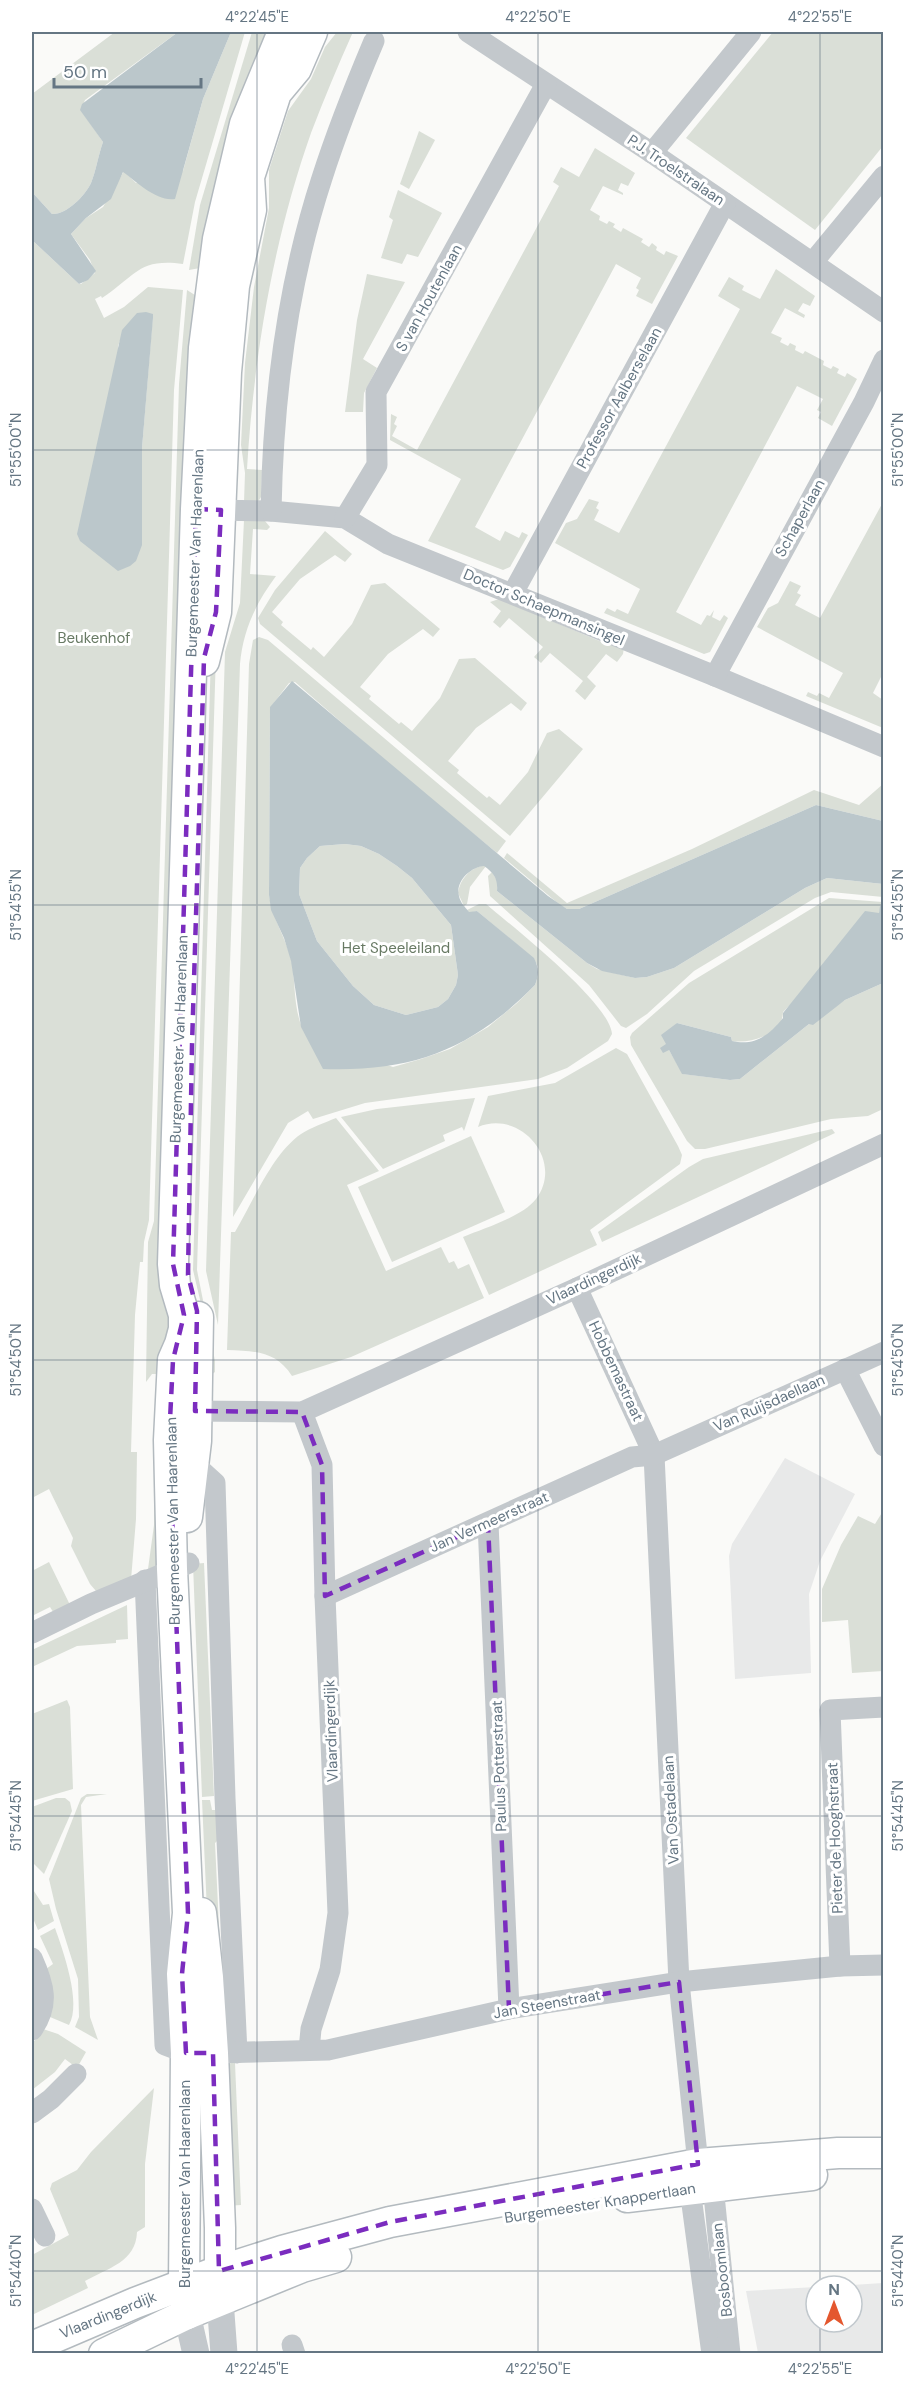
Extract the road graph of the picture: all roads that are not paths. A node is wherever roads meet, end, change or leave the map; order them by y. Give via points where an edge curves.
1 (283, 32) edge
2 (312, 32) edge
3 (468, 32) edge
4 (750, 32) edge
5 (374, 41) dead end
6 (546, 84) junction
7 (652, 153) junction
8 (884, 176) edge
9 (725, 203) junction
10 (813, 262) junction
11 (884, 312) edge
12 (884, 360) edge
13 (209, 510) junction
14 (271, 512) junction
15 (345, 518) junction
16 (513, 593) junction
17 (716, 676) junction
18 (884, 747) edge
19 (881, 1151) edge
20 (577, 1288) junction
21 (884, 1352) edge
22 (845, 1370) junction
23 (183, 1411) junction
24 (302, 1412) junction
25 (884, 1446) edge
26 (654, 1455) junction
27 (193, 1463) junction
28 (488, 1523) junction
29 (181, 1566) junction
30 (145, 1580) junction
31 (325, 1596) junction
32 (32, 1633) edge
33 (884, 1707) edge
34 (32, 1958) edge
35 (884, 1965) edge
36 (840, 1966) junction
37 (679, 1982) junction
38 (509, 2009) junction
39 (32, 2030) edge
40 (309, 2050) junction
41 (212, 2053) junction
42 (76, 2074) dead end
43 (32, 2113) edge
44 (884, 2152) edge
45 (884, 2171) edge
46 (700, 2180) junction
47 (32, 2210) edge
48 (45, 2236) dead end
49 (219, 2271) junction
50 (186, 2300) junction
51 (219, 2300) junction
52 (32, 2347) edge
53 (104, 2354) edge
54 (195, 2354) edge
55 (224, 2354) edge
56 (712, 2354) edge
57 (730, 2354) edge

1 - 13 main road, Burgemeester Van Haarenlaan via 245,124 219,239 204,348
2 - 13 main road, Burgemeester Van Haarenlaan via 296,69 276,93 249,177 250,210 234,286
3 - 6 street, P.J. Troelstralaan
4 - 7 street
5 - 14 street via 321,179 301,261 281,362
6 - 7 street, P.J. Troelstralaan
6 - 15 street, S van Houtenlaan via 376,392 377,465
7 - 9 street, P.J. Troelstralaan
8 - 10 street
9 - 10 street, P.J. Troelstralaan
9 - 16 street, Professor Aalberselaan
10 - 11 street, P.J. Troelstralaan
12 - 17 street, Schaperlaan
13 - 14 street, Doctor Schaepmansingel
13 - 23 main road, Burgemeester Van Haarenlaan via 173,1264 174,1285 184,1315 184,1329 173,1360
14 - 15 street, Doctor Schaepmansingel
15 - 16 street, Doctor Schaepmansingel via 388,544
16 - 17 street, Doctor Schaepmansingel
17 - 18 street, Doctor Schaepmansingel
19 - 20 street, Vlaardingerdijk
20 - 24 street, Vlaardingerdijk
20 - 26 street, Hobbemastraat
21 - 22 street, Van Ruijsdaellaan
22 - 25 street
22 - 26 street, Van Ruijsdaellaan
23 - 24 street, Vlaardingerdijk
23 - 27 main road, Burgemeester Van Haarenlaan
23 - 29 main road, Burgemeester Van Haarenlaan
24 - 31 street, Vlaardingerdijk via 322,1465
26 - 28 street, Jan Vermeerstraat via 632,1457
26 - 37 street, Van Ostadelaan
27 - 29 main road, Burgemeester Van Haarenlaan
27 - 41 street, Burgemeester Van Haarenlaan via 215,1483 225,1798
28 - 31 street, Jan Vermeerstraat
28 - 38 street, Paulus Potterstraat
29 - 30 street
29 - 41 main road, Burgemeester Van Haarenlaan via 188,1913 182,1974
30 - 32 street
30 - 41 street, Burgemeester Van Haarenlaan via 165,2045
31 - 40 street, Vlaardingerdijk via 338,1912 330,1970 311,2029
33 - 36 street, Pieter de Hooghstraat via 830,1710
34 - 39 street via 44,2001
35 - 36 street, Jan Steenstraat
36 - 37 street, Jan Steenstraat
37 - 38 street, Jan Steenstraat
37 - 46 street, Van Ostadelaan
38 - 40 street, Jan Steenstraat via 328,2050
40 - 41 street, Jan Steenstraat
41 - 49 main road, Burgemeester Van Haarenlaan
41 - 50 main road, Burgemeester Van Haarenlaan
42 - 43 street
44 - 46 main road, Burgemeester Knappertlaan via 838,2153
45 - 46 main road, Burgemeester Knappertlaan
46 - 49 main road, Burgemeester Knappertlaan via 390,2222
46 - 51 main road, Burgemeester Knappertlaan via 439,2231 302,2267
46 - 56 street, Bosboomlaan
46 - 57 street, Bosboomlaan
47 - 48 street
49 - 50 main road, Vlaardingerdijk
49 - 51 main road, Burgemeester Van Haarenlaan
50 - 51 main road, Vlaardingerdijk
50 - 52 main road, Vlaardingerdijk via 146,2299
50 - 53 main road, Vlaardingerdijk
50 - 54 street
51 - 55 street

